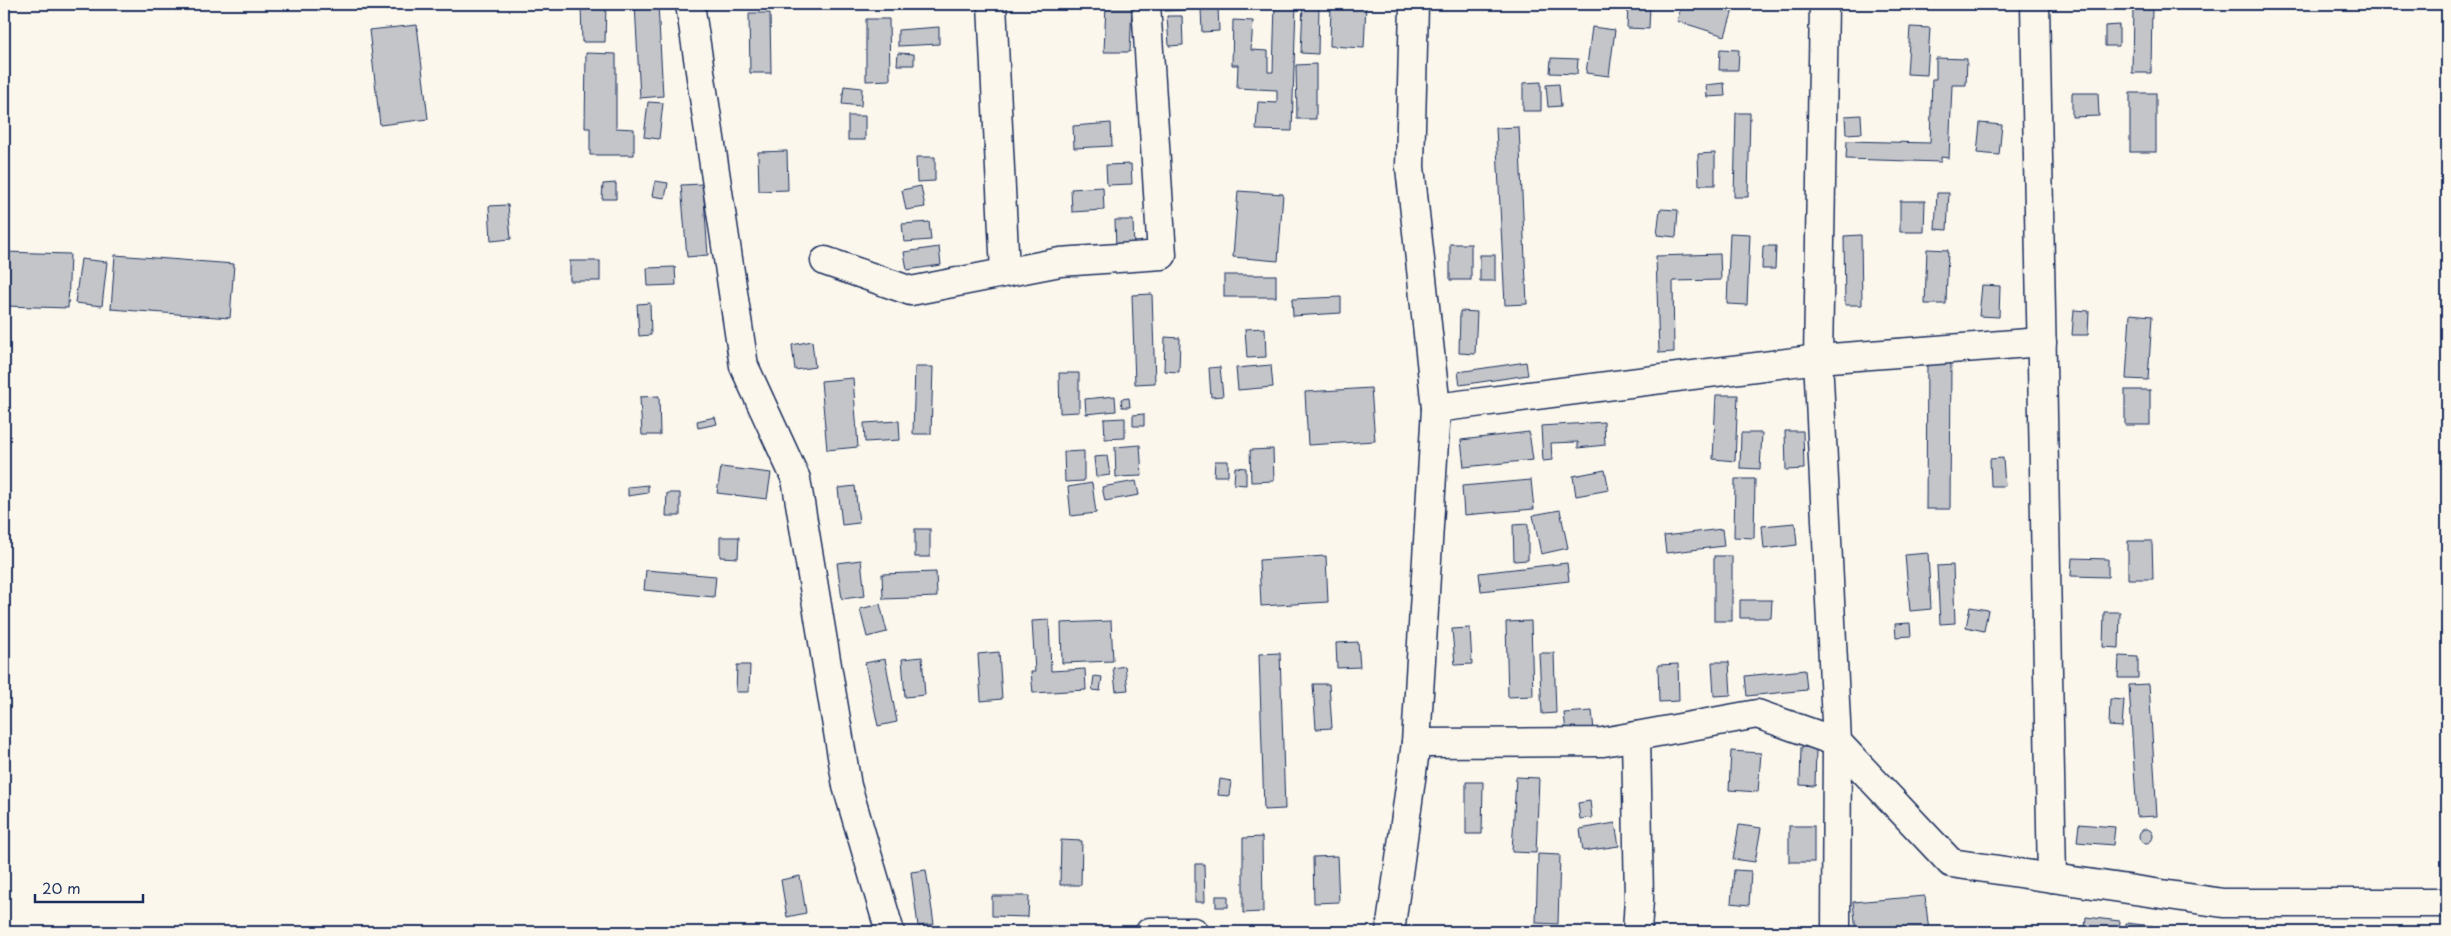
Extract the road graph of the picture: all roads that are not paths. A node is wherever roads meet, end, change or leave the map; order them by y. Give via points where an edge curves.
1 (690, 4) edge
2 (992, 4) edge
3 (1146, 4) edge
4 (1414, 4) edge
5 (1824, 4) edge
6 (2034, 4) edge
7 (824, 261) dead end
8 (1006, 272) junction
9 (2042, 342) junction
10 (1818, 359) junction
11 (1436, 408) junction
12 (1636, 736) junction
13 (1838, 742) junction
14 (1416, 743) junction
15 (2052, 878) junction
16 (2447, 902) edge
17 (890, 932) edge
18 (1150, 932) edge
19 (1194, 932) edge
20 (1390, 932) edge
21 (1637, 932) edge
22 (1836, 932) edge

1 - 17 street via 744,366 796,479 847,786
2 - 8 street
3 - 8 street via 1162,255 1060,262
4 - 11 street via 1410,167
5 - 10 street
6 - 9 street
7 - 8 street via 911,291
9 - 10 street
9 - 15 street
10 - 11 street
10 - 13 street
11 - 14 street
12 - 13 street via 1758,714
12 - 14 street via 1603,742
12 - 21 street
13 - 15 street via 1952,863
13 - 22 street
14 - 20 street
15 - 16 street via 2223,903
18 - 19 street

